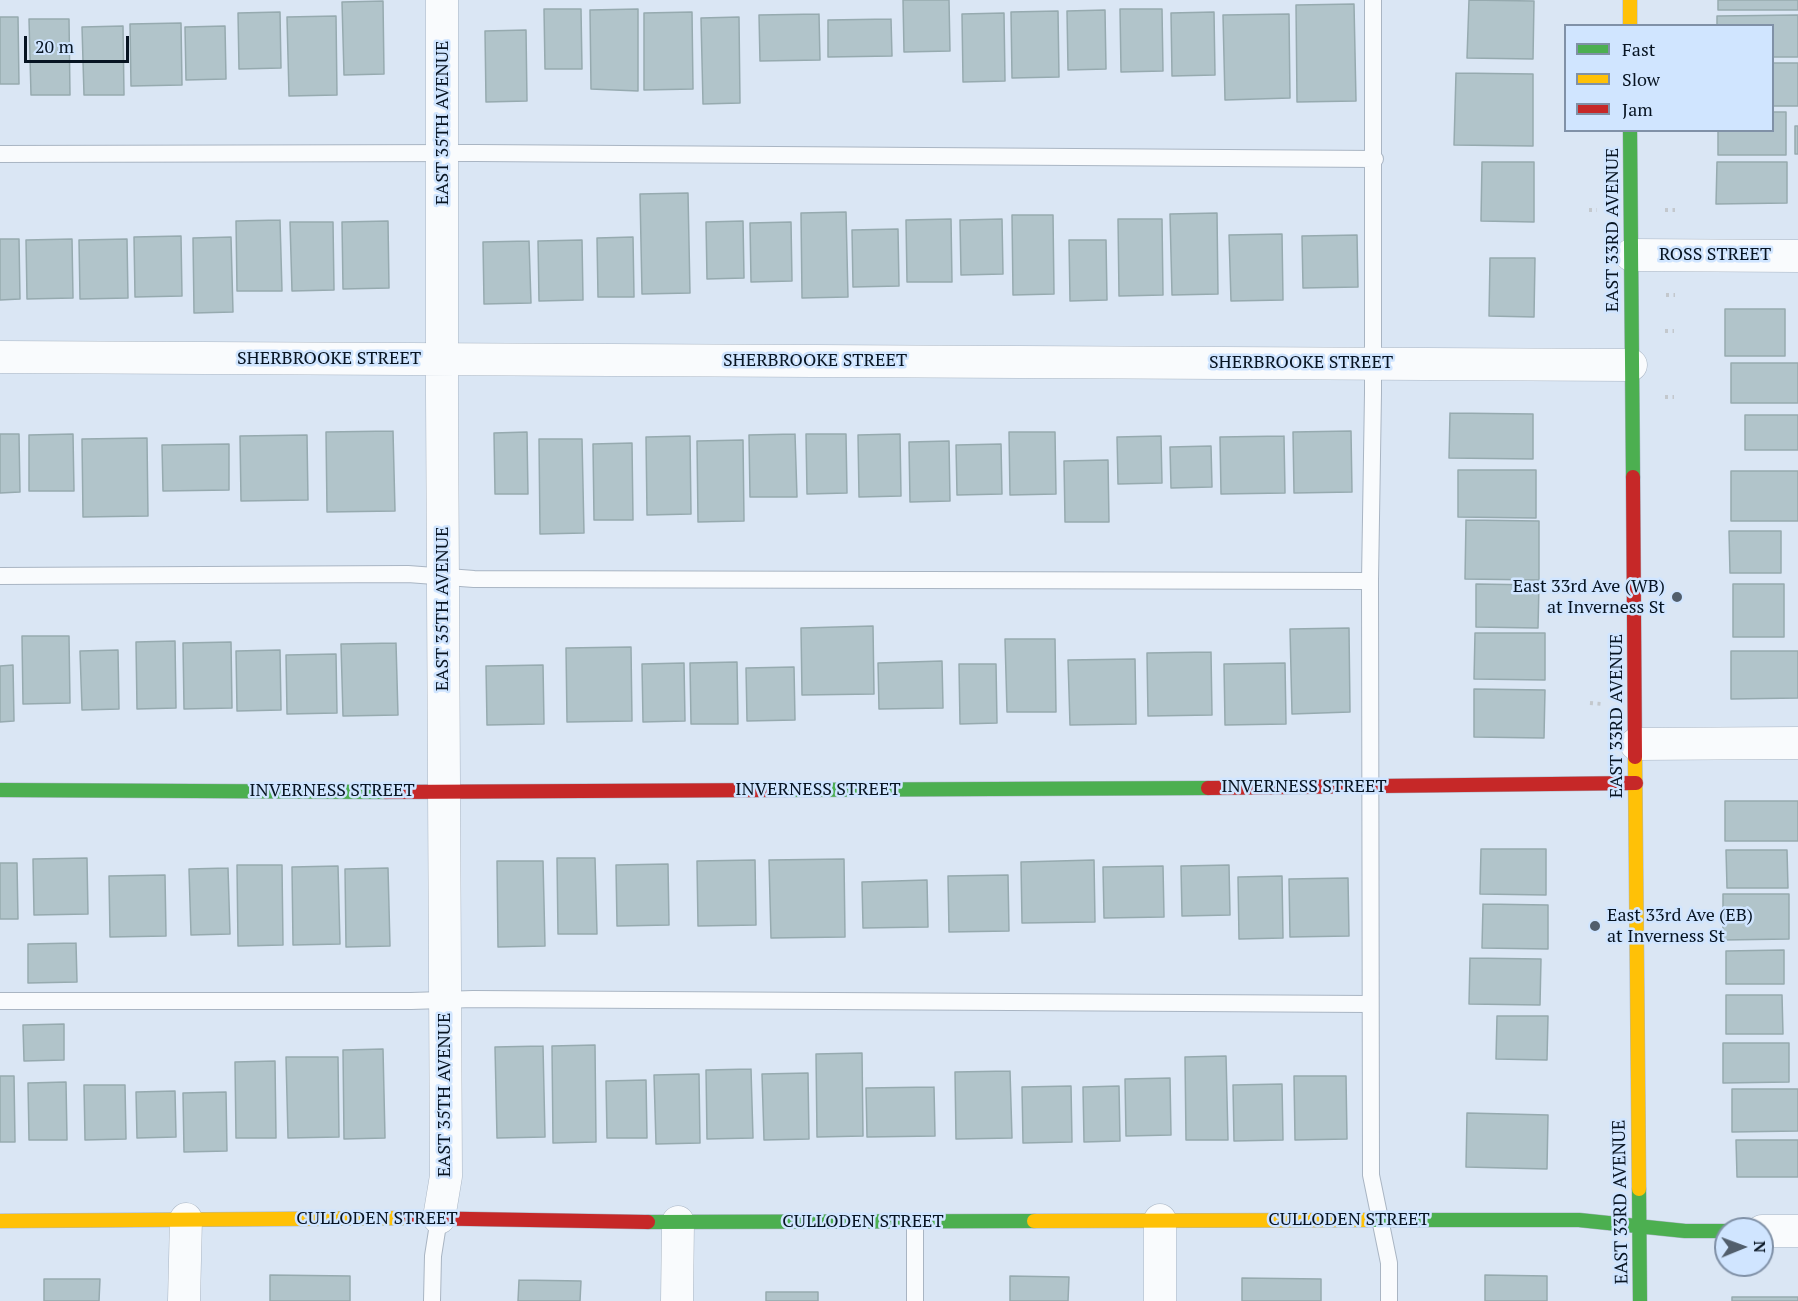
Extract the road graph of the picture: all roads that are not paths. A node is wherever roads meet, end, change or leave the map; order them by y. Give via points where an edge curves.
1 (442, 0) edge
2 (1373, 0) edge
3 (1630, 0) edge
4 (1630, 24) edge
5 (1630, 132) edge
6 (444, 153) junction
7 (0, 154) edge
8 (1375, 159) junction
9 (1631, 255) junction
10 (1798, 256) edge
11 (0, 357) edge
12 (442, 359) junction
13 (1373, 364) junction
14 (1631, 365) junction
15 (0, 576) edge
16 (443, 577) junction
17 (1370, 580) junction
18 (1798, 743) edge
19 (1636, 744) junction
20 (1636, 783) junction
21 (1371, 787) junction
22 (0, 790) edge
23 (444, 791) junction
24 (446, 1000) junction
25 (0, 1001) edge
26 (1370, 1004) junction
27 (439, 1218) junction
28 (186, 1219) junction
29 (1160, 1220) junction
30 (1380, 1220) junction
31 (0, 1221) edge
32 (915, 1221) junction
33 (678, 1222) junction
34 (1640, 1225) junction
35 (1714, 1231) edge
36 (1774, 1231) edge
37 (1798, 1231) edge
38 (184, 1301) edge
39 (432, 1301) edge
40 (677, 1301) edge
41 (915, 1301) edge
42 (1160, 1301) edge
43 (1389, 1301) edge
44 (1640, 1301) edge

1 - 6 street, EAST 35TH AVENUE
2 - 8 lane
3 - 4 street
5 - 9 street, EAST 33RD AVENUE
6 - 7 lane
6 - 8 lane
6 - 12 street, EAST 35TH AVENUE
8 - 13 lane
9 - 10 street, ROSS STREET
9 - 14 street, EAST 33RD AVENUE
11 - 12 street, SHERBROOKE STREET
12 - 13 street, SHERBROOKE STREET
12 - 16 street, EAST 35TH AVENUE
13 - 14 street, SHERBROOKE STREET
13 - 17 lane
14 - 19 street, EAST 33RD AVENUE
15 - 16 lane
16 - 17 lane
16 - 23 street, EAST 35TH AVENUE
17 - 21 lane
18 - 19 street
19 - 20 street, EAST 33RD AVENUE
20 - 21 street, INVERNESS STREET
20 - 34 street, EAST 33RD AVENUE
21 - 23 street, INVERNESS STREET
21 - 26 lane
22 - 23 street, INVERNESS STREET
23 - 24 street, EAST 35TH AVENUE
24 - 25 lane
24 - 26 lane
24 - 27 street, EAST 35TH AVENUE via 446,1176
26 - 30 lane via 1371,1175
27 - 28 street, CULLODEN STREET
27 - 33 street, CULLODEN STREET
27 - 39 lane
28 - 31 street, CULLODEN STREET
28 - 38 street
29 - 30 street, CULLODEN STREET
29 - 32 street, CULLODEN STREET
29 - 42 street
30 - 34 street, CULLODEN STREET via 1586,1220
30 - 43 lane via 1389,1263
32 - 33 street, CULLODEN STREET
32 - 41 lane
33 - 40 street
34 - 35 street, CULLODEN STREET
34 - 44 street, EAST 33RD AVENUE
36 - 37 street

